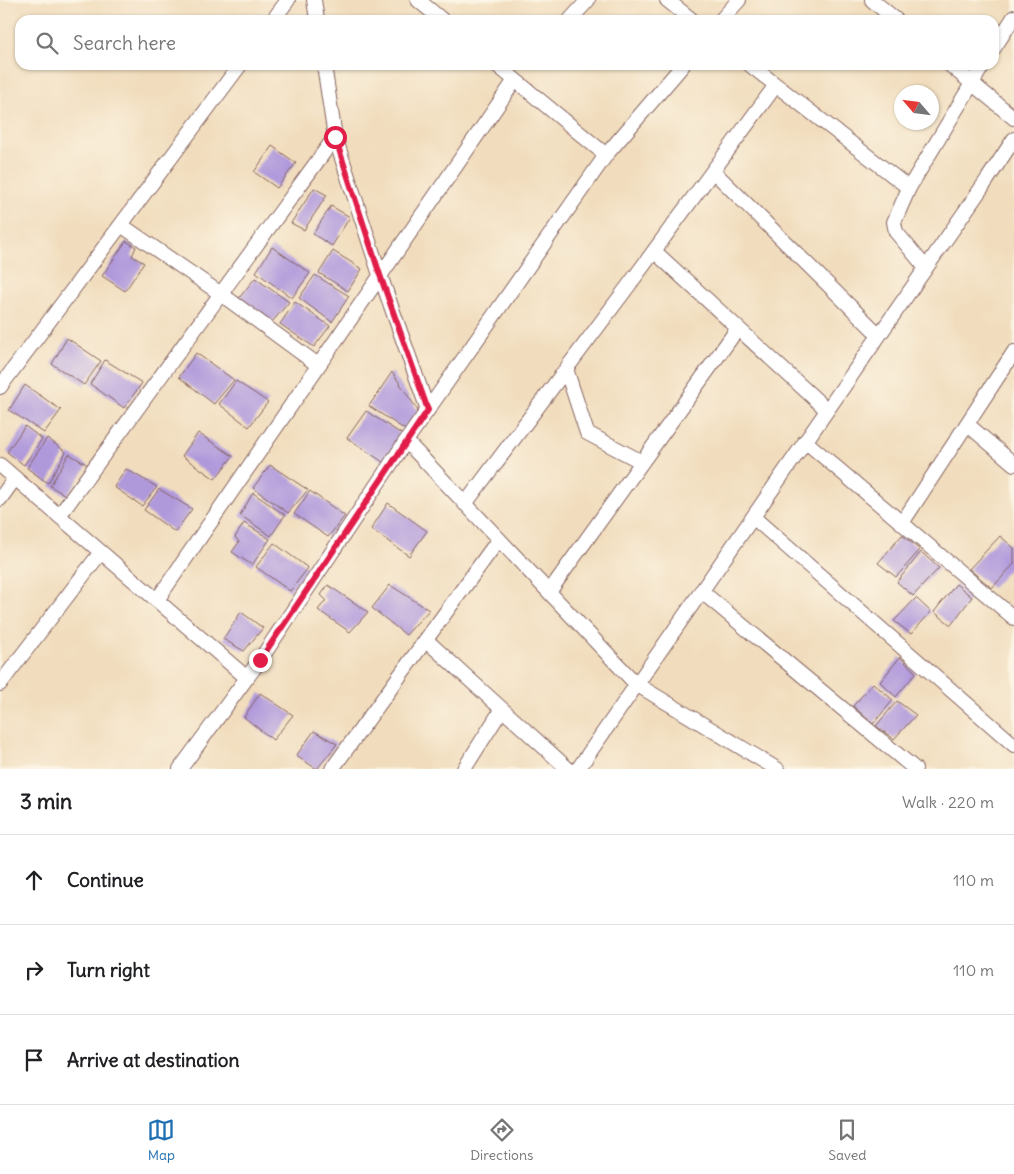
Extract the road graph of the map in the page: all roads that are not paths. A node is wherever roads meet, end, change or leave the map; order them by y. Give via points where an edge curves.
1 (288, 0) edge
2 (314, 0) edge
3 (588, 0) edge
4 (667, 0) edge
5 (739, 0) edge
6 (872, 0) edge
7 (425, 2) edge
8 (277, 15) edge
9 (316, 15) edge
10 (437, 15) edge
11 (574, 15) edge
12 (686, 15) edge
13 (726, 15) edge
14 (890, 15) edge
15 (1014, 17) edge
16 (999, 40) edge
17 (236, 70) edge
18 (325, 70) edge
19 (503, 70) edge
20 (679, 70) edge
21 (756, 70) edge
22 (956, 70) edge
23 (979, 70) edge
24 (515, 80) junction
25 (971, 82) junction
26 (776, 85) junction
27 (1014, 118) edge
28 (335, 137) junction
29 (1014, 139) edge
30 (606, 155) junction
31 (713, 171) junction
32 (909, 188) junction
33 (121, 225) junction
34 (654, 251) junction
35 (926, 268) junction
36 (380, 275) junction
37 (221, 294) junction
38 (738, 328) junction
39 (879, 336) junction
40 (1014, 352) edge
41 (318, 365) junction
42 (566, 369) junction
43 (0, 387) edge
44 (428, 410) junction
45 (827, 410) junction
46 (967, 424) junction
47 (406, 441) junction
48 (806, 441) junction
49 (642, 462) junction
50 (1014, 464) edge
51 (0, 465) edge
52 (15, 478) junction
53 (0, 499) edge
54 (465, 504) junction
55 (59, 516) junction
56 (753, 517) junction
57 (902, 523) junction
58 (499, 539) junction
59 (101, 552) junction
60 (701, 590) junction
61 (549, 592) junction
62 (157, 600) junction
63 (1014, 618) edge
64 (426, 640) junction
65 (247, 678) junction
66 (0, 684) edge
67 (636, 684) junction
68 (502, 709) junction
69 (1014, 745) edge
70 (578, 768) edge
71 (180, 769) edge
72 (332, 769) edge
73 (464, 769) edge
74 (777, 769) edge
75 (915, 769) edge

1 - 8 street
2 - 9 street
3 - 11 street
4 - 12 street
5 - 13 street
6 - 14 street
7 - 10 street
15 - 16 street
17 - 33 street
18 - 28 street
19 - 24 street
20 - 30 street
21 - 26 street
22 - 25 street
23 - 25 street
24 - 30 street
24 - 36 street
25 - 27 street
25 - 32 street
26 - 31 street
26 - 32 street
28 - 36 street
28 - 37 street
29 - 35 street
30 - 44 street
31 - 34 street
31 - 39 street
32 - 35 street via 894,222 896,232
33 - 37 street
33 - 43 street
34 - 38 street
34 - 42 street
35 - 39 street
36 - 41 street
36 - 44 street
37 - 41 street
37 - 55 street
38 - 45 street
38 - 49 street
39 - 45 street
40 - 46 street
41 - 62 street
42 - 49 street via 588,433
42 - 54 street
44 - 47 street
45 - 48 street
46 - 50 street
46 - 57 street
47 - 54 street
47 - 65 street
48 - 56 street
48 - 57 street
49 - 61 street
51 - 52 street
52 - 53 street
52 - 55 street
54 - 58 street
55 - 59 street
56 - 60 street
56 - 69 street
57 - 63 street
58 - 61 street
58 - 64 street
59 - 62 street
59 - 66 street
60 - 67 street
60 - 75 street
61 - 67 street
62 - 65 street
64 - 68 street
64 - 72 street
65 - 71 street
67 - 70 street
67 - 74 street
68 - 70 street
68 - 73 street

